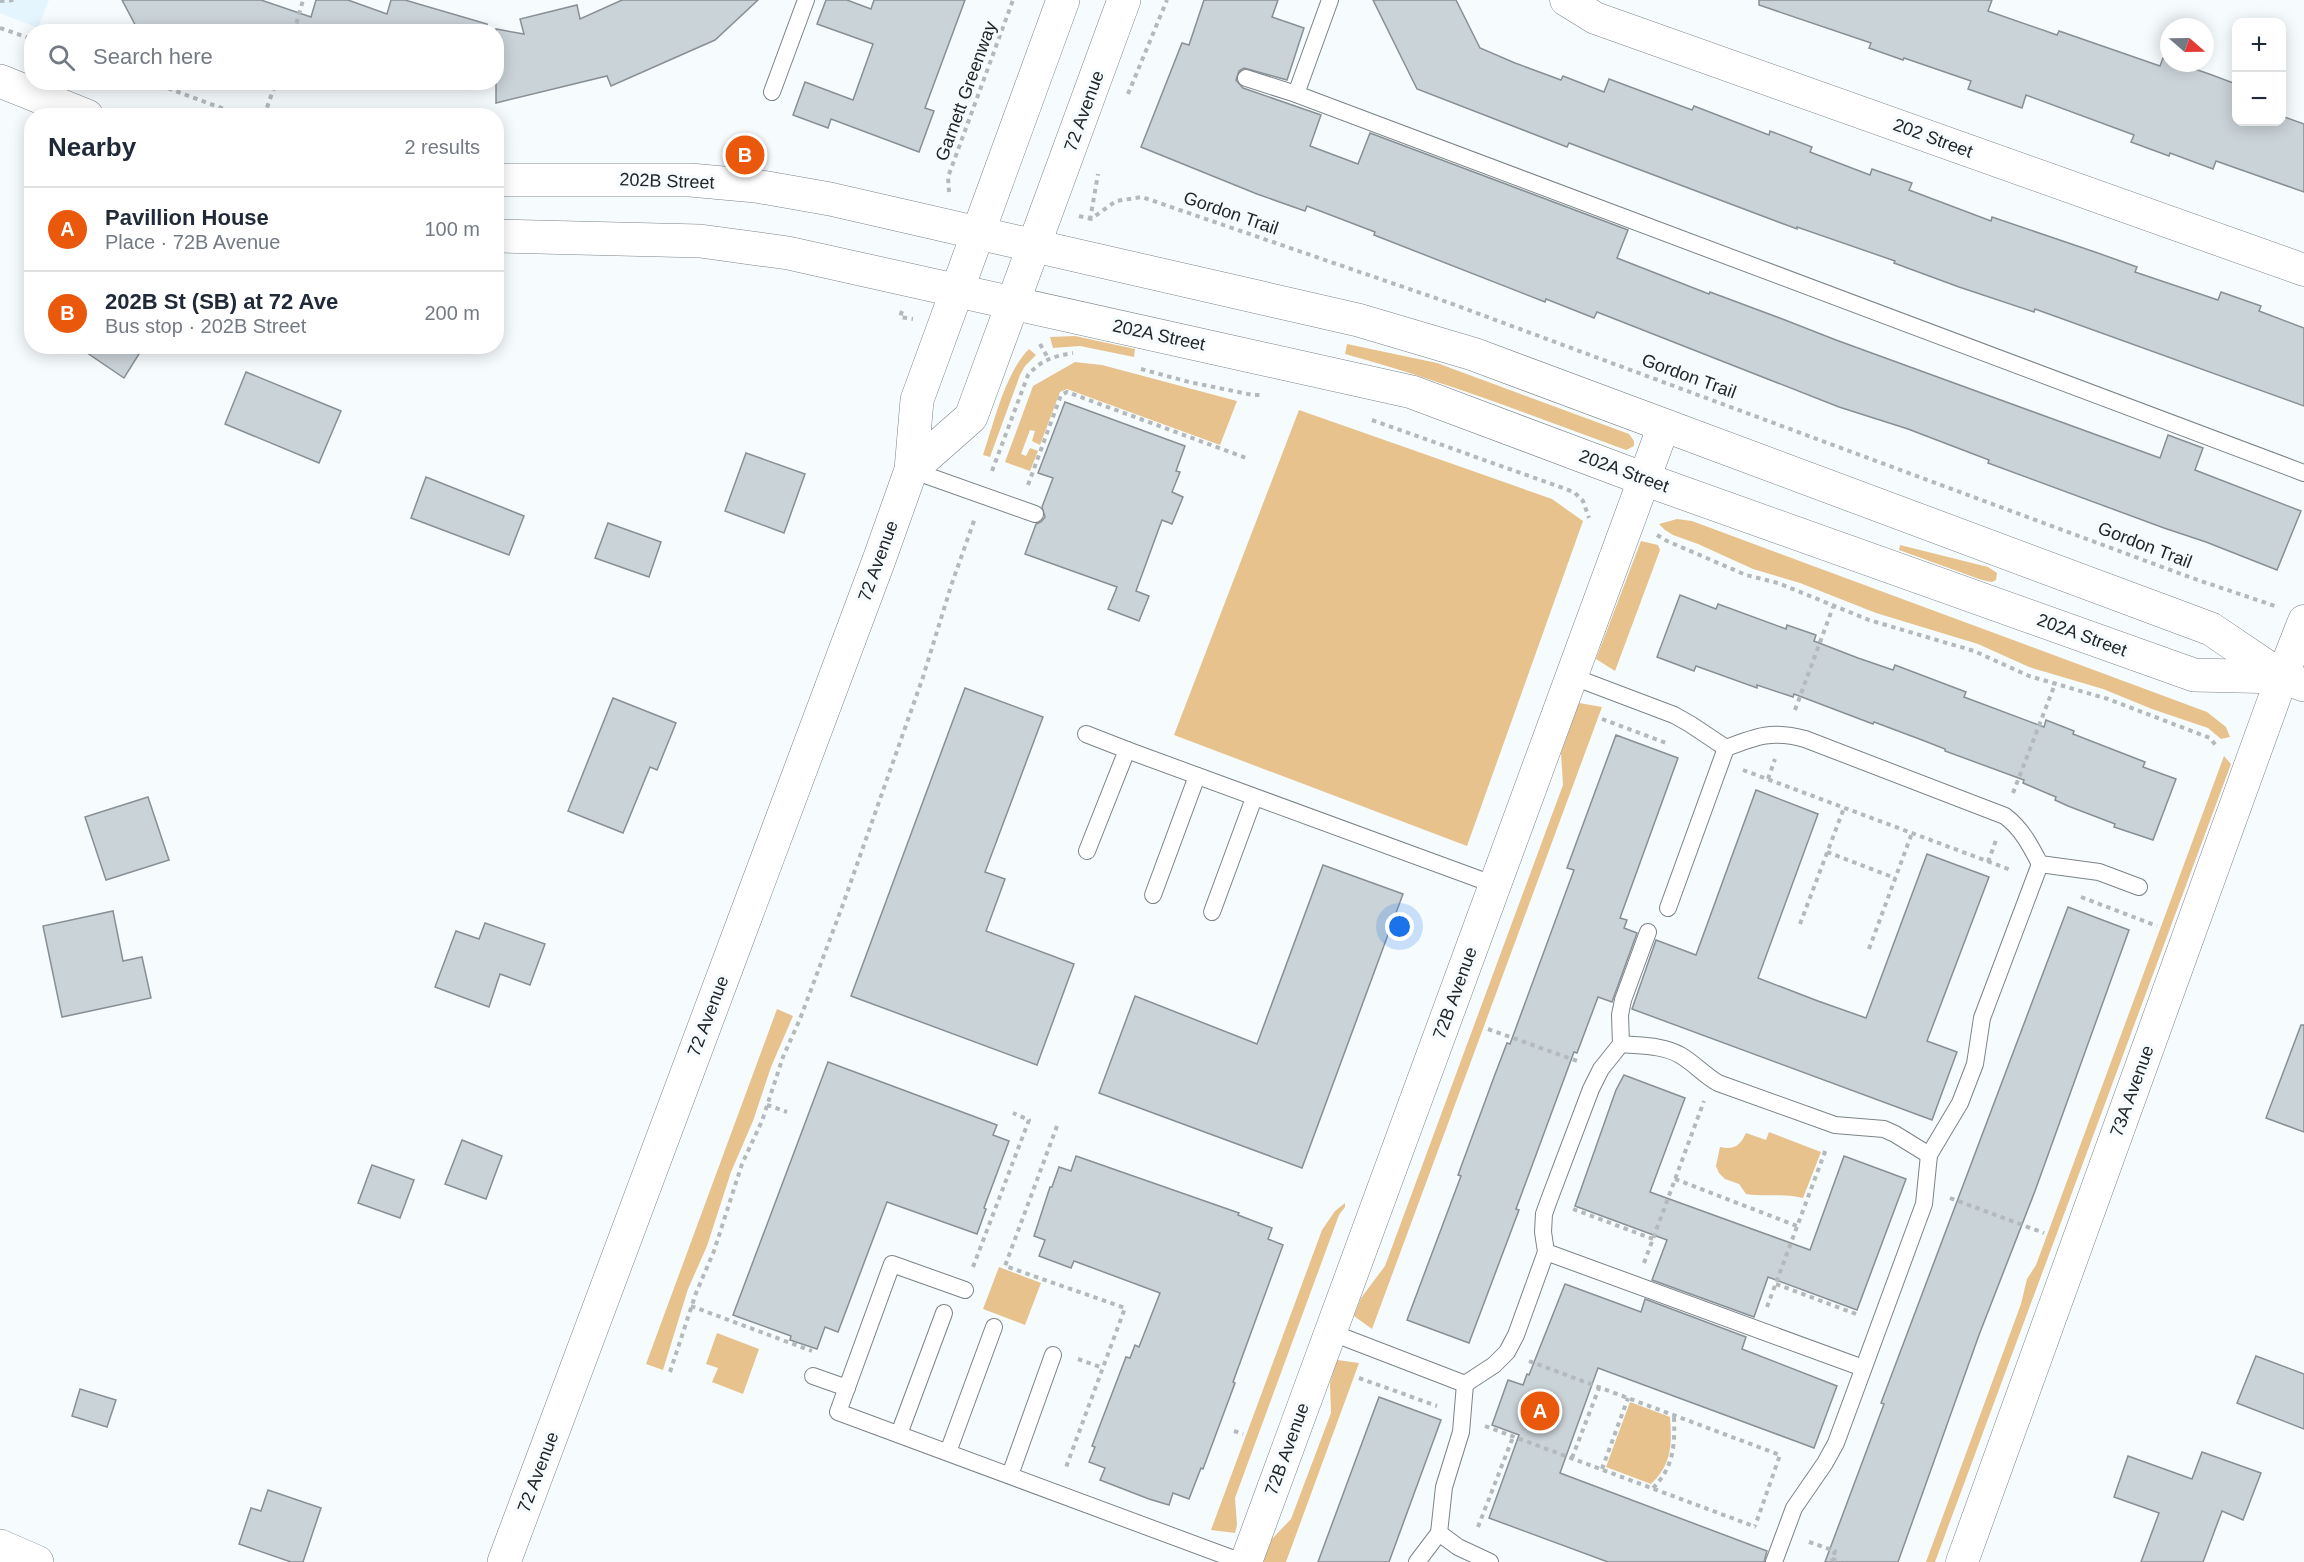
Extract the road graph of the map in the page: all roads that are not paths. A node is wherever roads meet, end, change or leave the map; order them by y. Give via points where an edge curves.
1 (806, 0) edge
2 (1063, 0) edge
3 (1124, 0) edge
4 (1330, 0) edge
5 (1566, 0) edge
6 (1246, 78) dead end
7 (0, 81) edge
8 (772, 92) dead end
9 (1296, 94) junction
10 (67, 108) edge
11 (504, 180) edge
12 (976, 234) junction
13 (504, 236) edge
14 (1035, 247) junction
15 (2304, 270) edge
16 (956, 291) junction
17 (1013, 303) junction
18 (1664, 424) junction
19 (911, 470) junction
20 (2304, 473) edge
21 (1644, 479) junction
22 (1028, 511) road end
23 (2291, 614) edge
24 (1571, 676) junction
25 (2293, 681) edge
26 (1086, 734) dead end
27 (1726, 748) junction
28 (1127, 750) junction
29 (1197, 776) junction
30 (1254, 798) junction
31 (1087, 850) dead end
32 (2040, 864) junction
33 (1495, 885) junction
34 (2139, 887) dead end
35 (1152, 895) dead end
36 (1668, 908) dead end
37 (1212, 912) dead end
38 (1648, 932) dead end
39 (1621, 1044) junction
40 (1929, 1155) junction
41 (1546, 1252) junction
42 (964, 1290) dead end
43 (944, 1313) dead end
44 (994, 1327) dead end
45 (1330, 1332) junction
46 (1053, 1354) dead end
47 (1863, 1368) junction
48 (813, 1376) dead end
49 (1465, 1384) junction
50 (847, 1388) junction
51 (898, 1434) junction
52 (948, 1452) junction
53 (1010, 1475) junction
54 (1438, 1533) junction
55 (0, 1546) edge
56 (37, 1562) edge
57 (504, 1562) edge
58 (1244, 1562) edge
59 (1418, 1562) edge
60 (1490, 1562) edge
61 (1774, 1562) edge
62 (1962, 1562) edge

1 - 8 lane
2 - 12 main road, 72 Avenue
3 - 14 main road, 72 Avenue
4 - 9 lane
5 - 15 street, 202 Street via 1594,18
6 - 9 lane
7 - 10 main road
9 - 20 lane
11 - 12 main road, 202B Street via 690,180 756,186 830,199
12 - 14 main road
12 - 16 main road, 72 Avenue
13 - 16 main road via 700,241 788,253
14 - 17 main road, 72 Avenue
14 - 18 main road via 1358,320 1473,354
16 - 17 main road, 202A Street
16 - 19 main road, 72 Avenue via 917,399
17 - 19 main road, 72 Avenue via 971,417
17 - 21 main road, 202A Street via 1412,392
18 - 21 street, 72B Avenue
18 - 25 main road via 2211,629
19 - 22 lane
19 - 57 main road, 72 Avenue
21 - 24 street, 72B Avenue
21 - 25 main road, 202A Street via 2194,675
23 - 25 street, 73A Avenue
24 - 27 lane via 1674,715
24 - 33 street, 72B Avenue
25 - 62 street, 73A Avenue
26 - 28 lane
27 - 32 lane via 1769,733 1805,739 2005,816 2026,837
27 - 36 lane
28 - 29 lane
28 - 31 lane
29 - 30 lane
29 - 35 lane
30 - 33 lane
30 - 37 lane
32 - 34 lane via 2099,873
32 - 40 lane via 1983,1018 1975,1064 1960,1103
33 - 45 street, 72B Avenue
38 - 39 lane via 1623,1000
39 - 40 lane via 1681,1055 1718,1083 1834,1125 1884,1129
39 - 41 lane via 1591,1089 1544,1214
40 - 47 lane via 1924,1204
41 - 47 lane
41 - 49 lane via 1507,1352
42 - 50 lane via 892,1263
43 - 51 lane
44 - 52 lane
45 - 49 lane
45 - 58 street, 72B Avenue
46 - 53 lane
47 - 61 lane via 1836,1443 1794,1508
48 - 50 lane
49 - 54 lane via 1461,1432 1444,1487
50 - 51 lane via 838,1412
51 - 52 lane
52 - 53 lane
53 - 58 lane
54 - 59 lane
54 - 60 lane
55 - 56 main road

